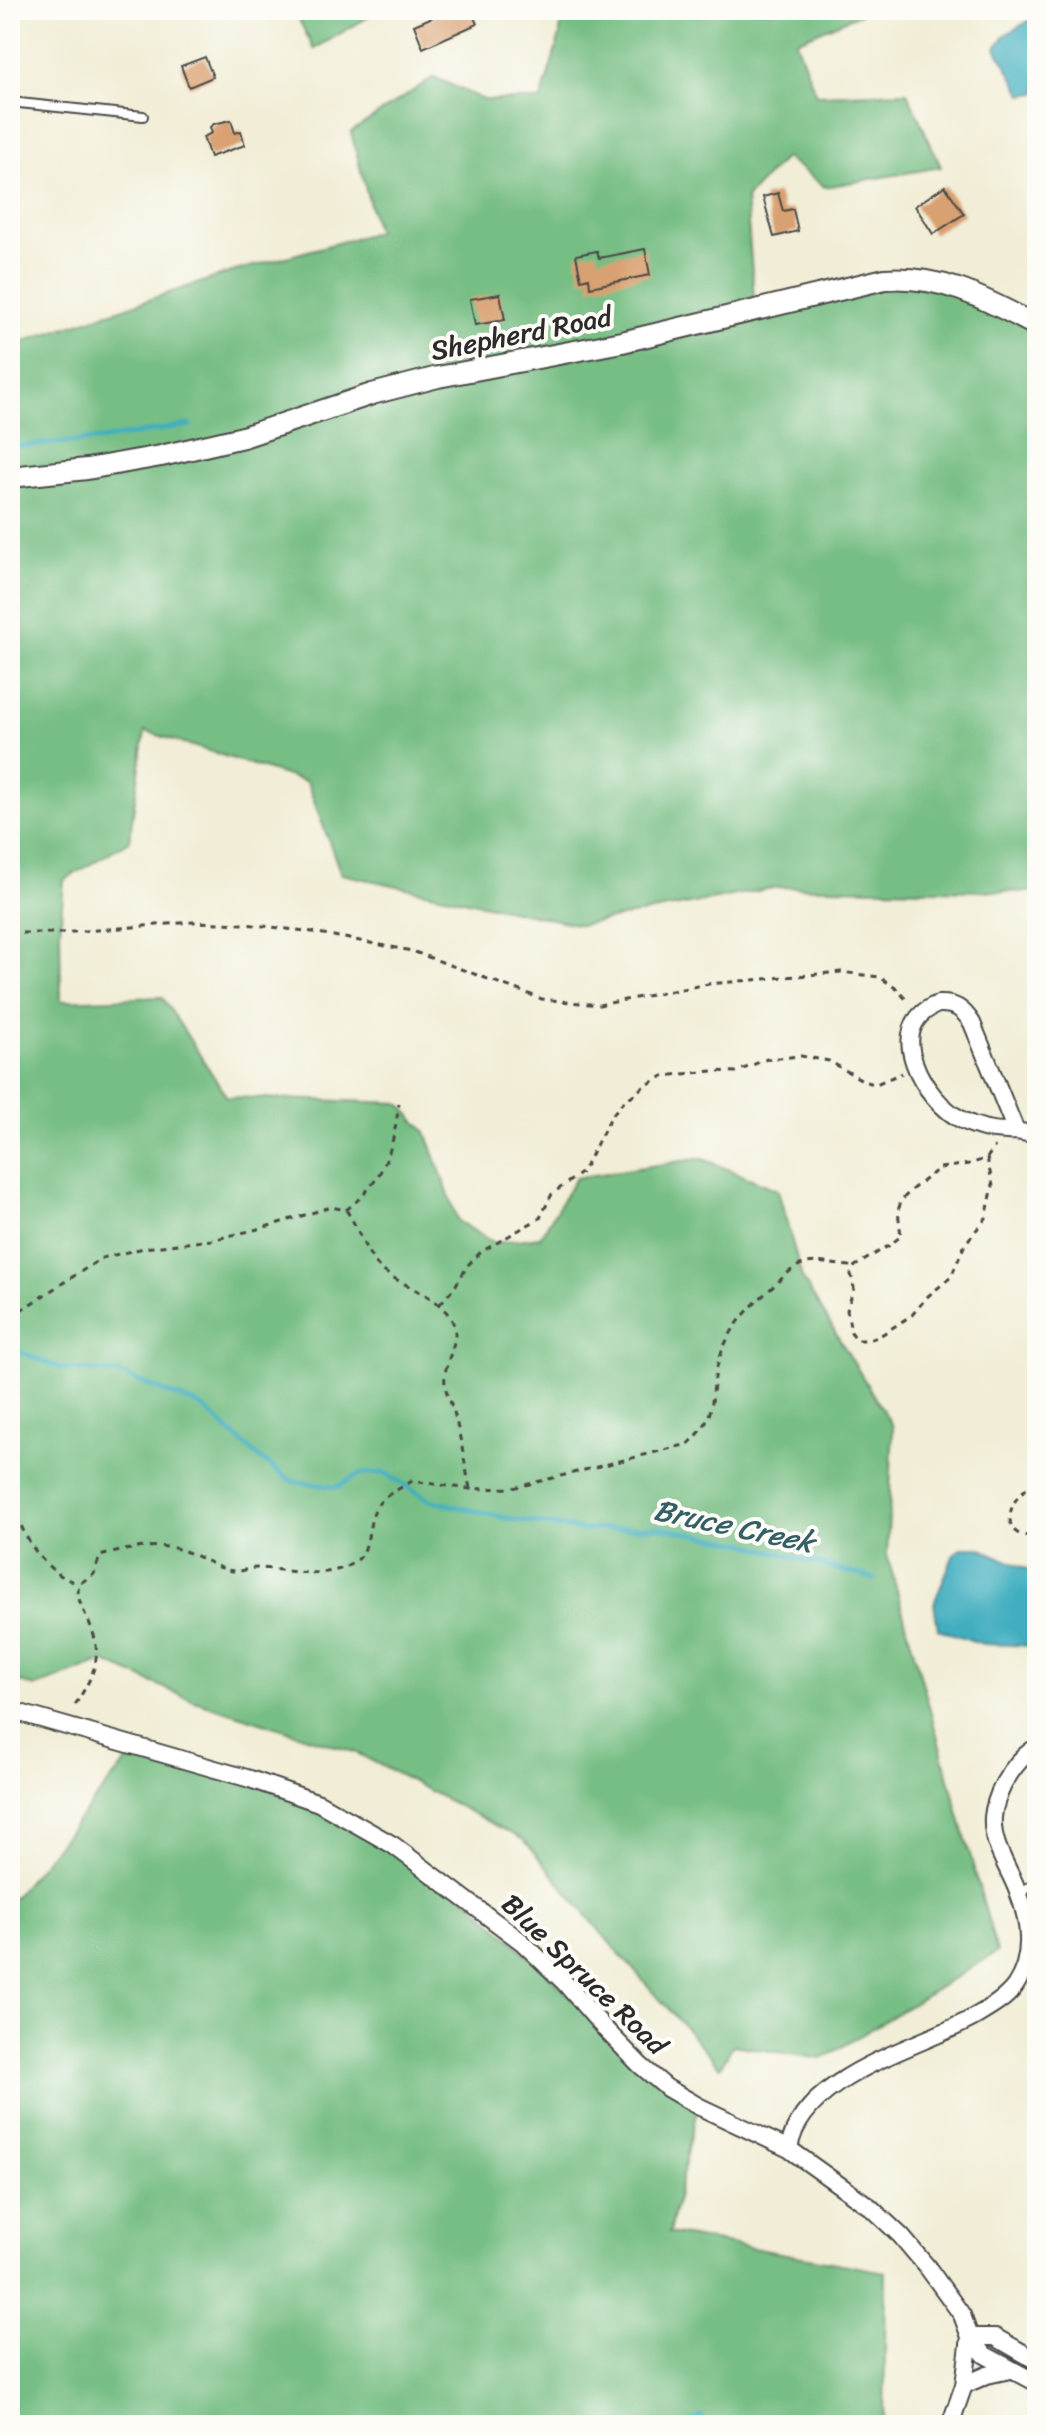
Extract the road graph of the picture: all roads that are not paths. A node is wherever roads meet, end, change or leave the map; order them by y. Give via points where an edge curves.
1 (10, 102) edge
2 (143, 116) dead end
3 (1037, 326) edge
4 (10, 477) edge
5 (1009, 1131) junction
6 (1037, 1135) edge
7 (10, 1710) edge
8 (1037, 1747) edge
9 (1037, 1884) edge
10 (1018, 1892) junction
11 (789, 2149) junction
12 (970, 2337) junction
13 (1037, 2361) edge
14 (1010, 2370) junction
15 (1037, 2383) edge
16 (964, 2385) junction
17 (950, 2425) edge

1 - 2 lane
3 - 4 street, Shepherd Road via 953,286 911,277 885,279 622,342 438,377 243,437 161,456
5 - 5 street via 965,1011 938,1004 918,1015 909,1038 925,1083 959,1119 979,1128
5 - 6 street
7 - 11 street, Blue Spruce Road via 250,1779 349,1819 393,1845 522,1942 667,2088
8 - 10 street via 1008,1775 993,1815 1000,1855
9 - 10 lane
10 - 11 street via 1029,1943 1023,1971 1007,1996 817,2099 791,2135
11 - 12 street, Blue Spruce Road via 901,2236 962,2315
12 - 13 street via 995,2337
12 - 14 street, Blue Spruce Road via 985,2355
12 - 16 street
14 - 15 street, Blue Spruce Road
14 - 16 street
16 - 17 street

